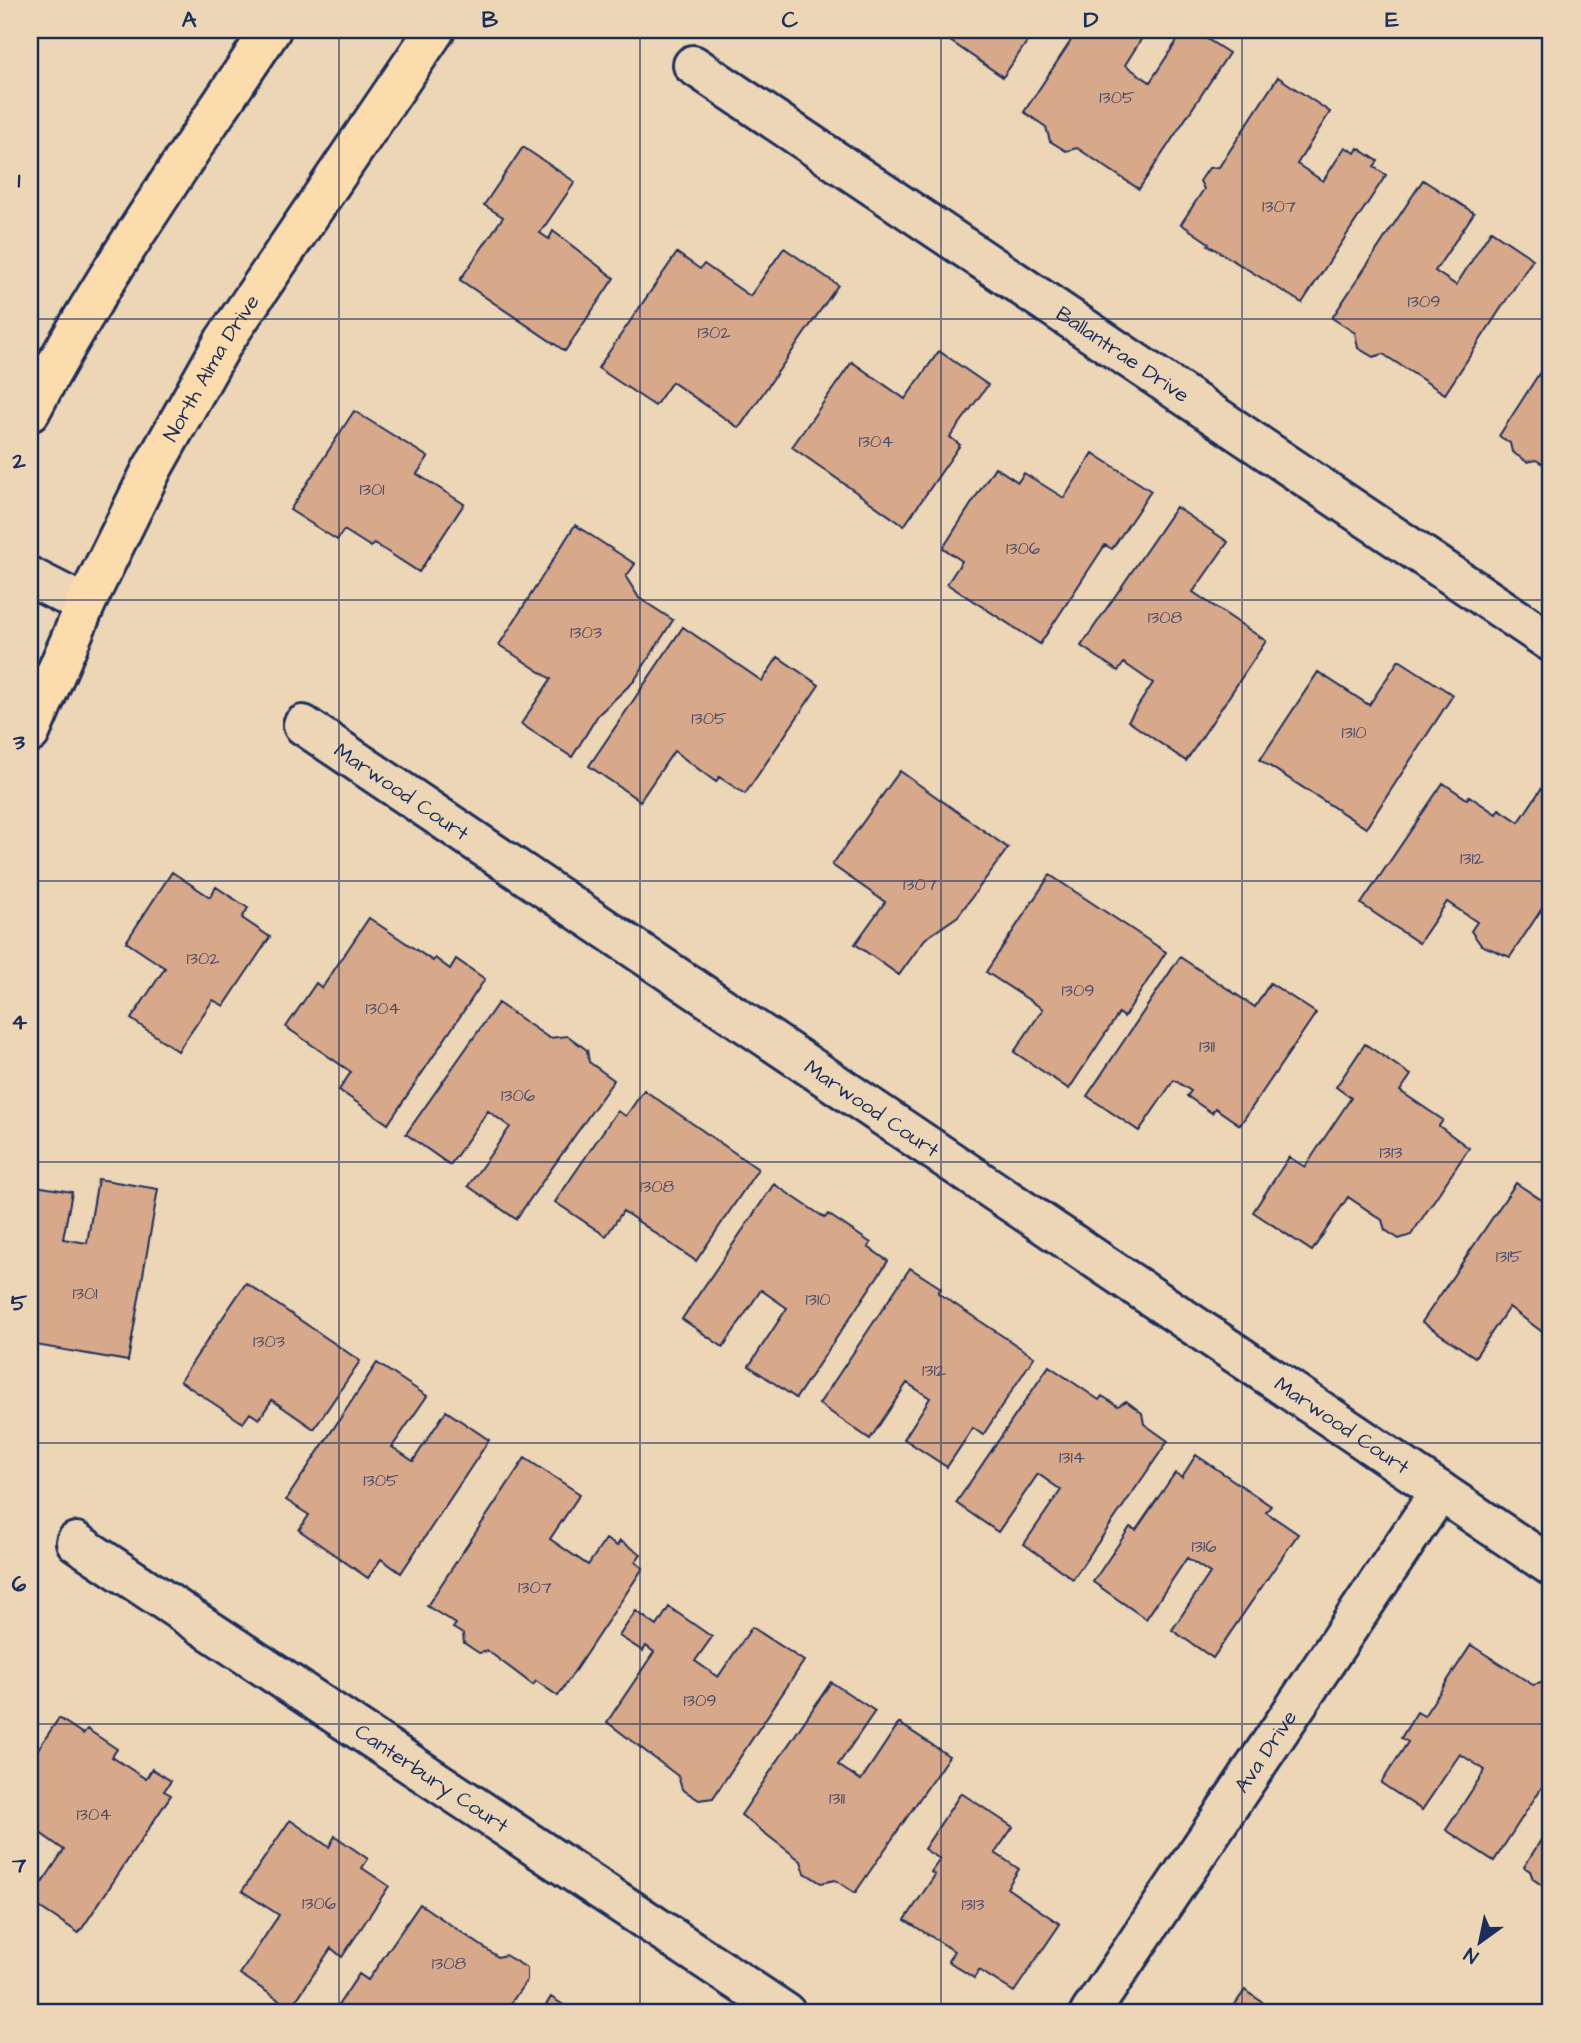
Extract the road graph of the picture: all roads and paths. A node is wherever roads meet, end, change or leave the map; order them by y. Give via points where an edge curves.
1 (271, 30) edge
2 (435, 30) edge
3 (693, 65) dead end
4 (30, 412) edge
5 (30, 577) edge
6 (85, 605) junction
7 (1551, 642) edge
8 (303, 725) dead end
9 (30, 733) edge
10 (1440, 1491) junction
11 (76, 1542) dead end
12 (1551, 1566) edge
13 (786, 2013) edge
14 (1090, 2013) edge

1 - 4 main road via 54,366
2 - 6 main road, North Alma Drive via 224,341 152,469
3 - 7 street, Ballantrae Drive
5 - 6 street
6 - 9 main road, North Alma Drive
8 - 10 street, Marwood Court
10 - 12 street, Marwood Court
10 - 14 street, Ava Drive
11 - 13 street, Canterbury Court

